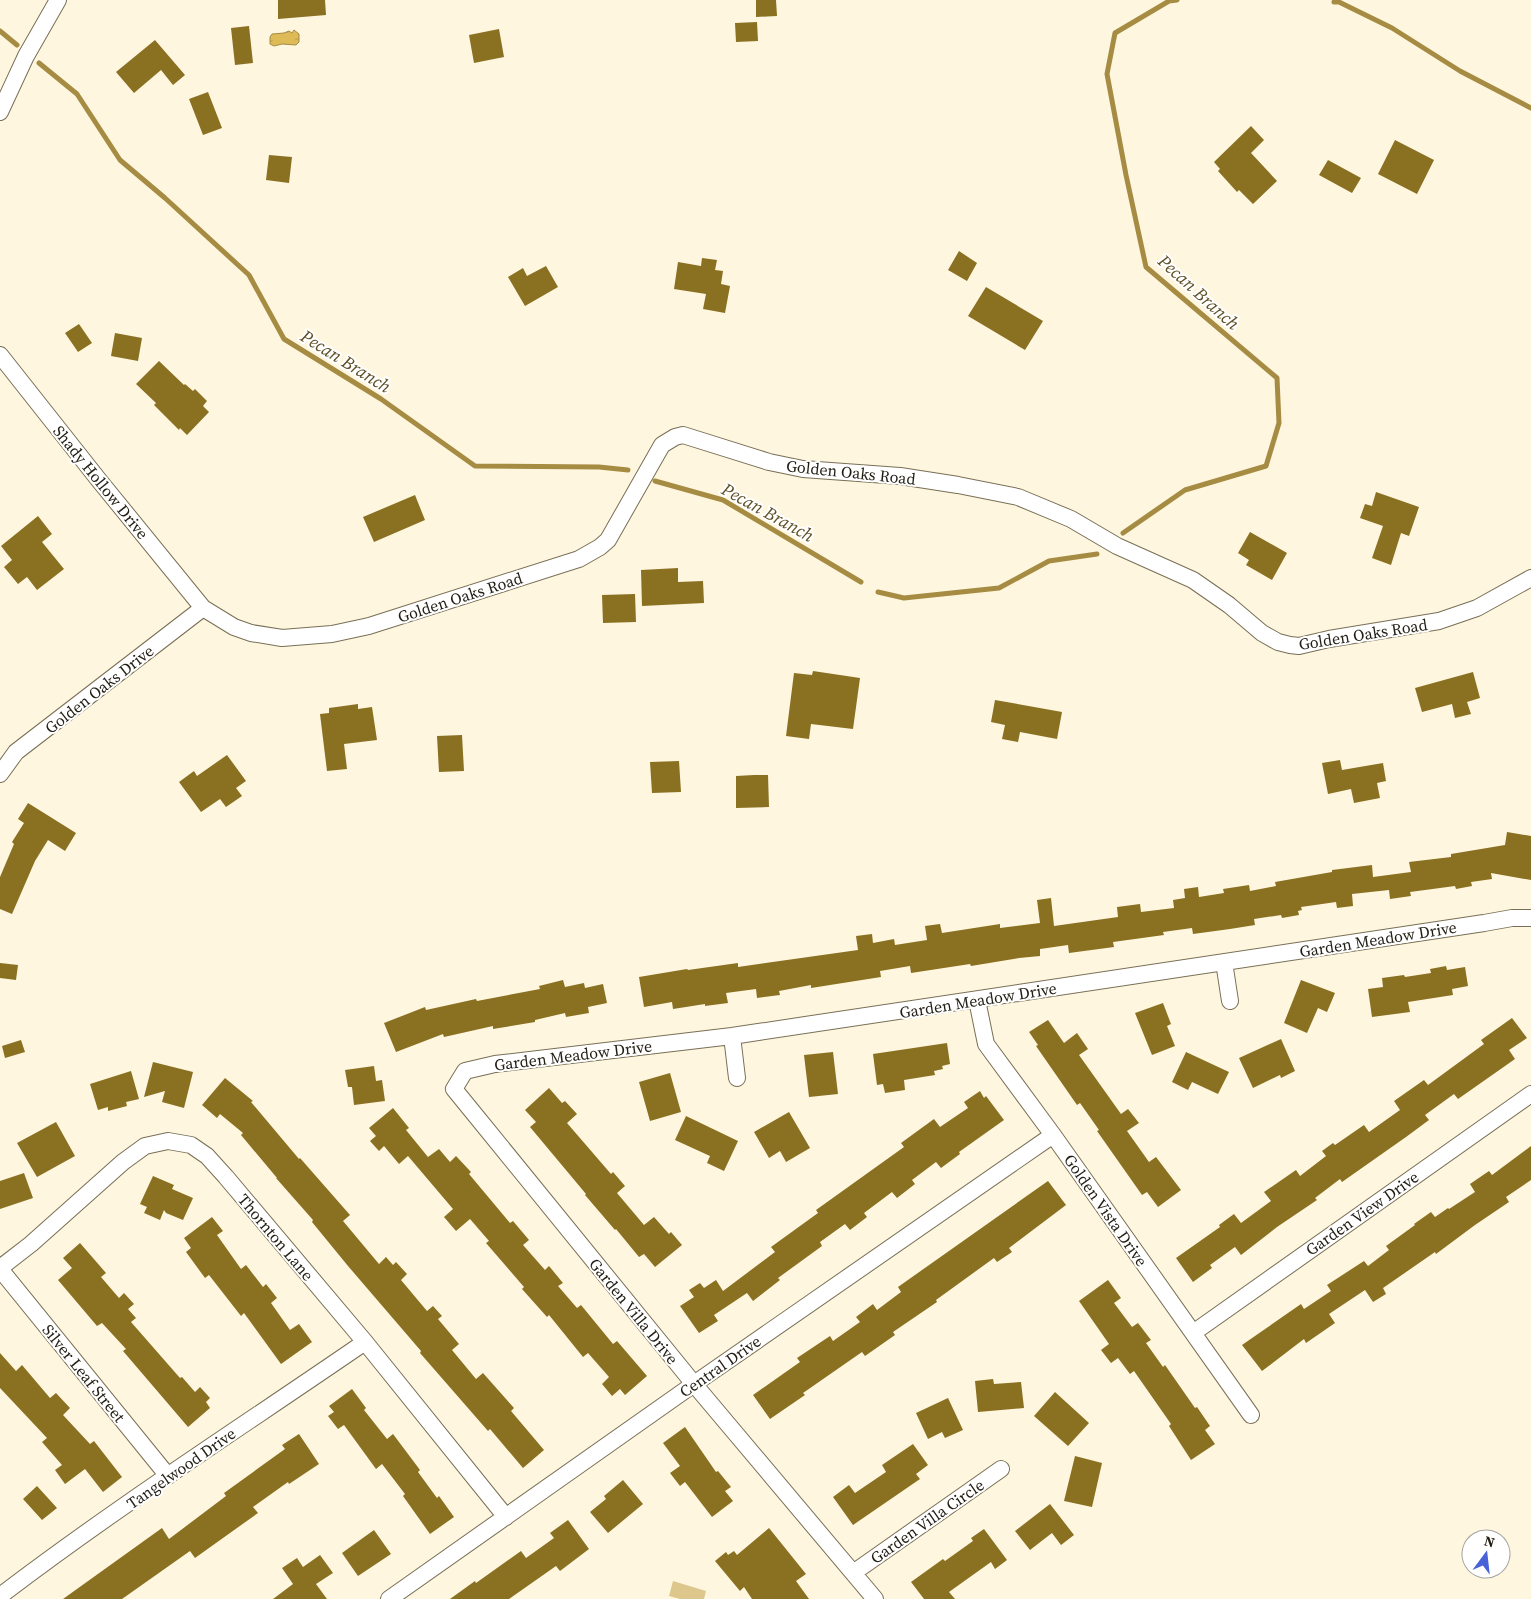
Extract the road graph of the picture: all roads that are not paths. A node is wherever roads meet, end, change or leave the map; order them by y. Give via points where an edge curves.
1 (58, 0) edge
2 (0, 112) edge
3 (0, 354) edge
4 (1531, 578) edge
5 (203, 608) junction
6 (0, 774) edge
7 (1531, 918) edge
8 (1224, 962) junction
9 (977, 1000) junction
10 (1230, 1001) dead end
11 (732, 1036) junction
12 (737, 1078) dead end
13 (454, 1089) joint
14 (1531, 1094) edge
15 (1053, 1135) junction
16 (0, 1268) edge
17 (1193, 1332) junction
18 (365, 1342) junction
19 (694, 1384) junction
20 (1251, 1415) dead end
21 (1001, 1469) dead end
22 (168, 1476) junction
23 (506, 1517) junction
24 (853, 1573) junction
25 (0, 1596) edge
26 (389, 1599) edge
27 (875, 1599) edge

1 - 2 street
3 - 5 street, Shady Hollow Drive
4 - 5 street, Golden Oaks Road via 1477,608 1439,621 1290,646 1262,633 1193,580 1117,546 1071,518 1018,498 958,484 900,476 803,469 683,436 662,445 608,540 579,559 370,626 332,634 282,638 251,633
5 - 6 street, Golden Oaks Drive via 16,752
7 - 8 street, Garden Meadow Drive via 1512,918
8 - 9 street, Garden Meadow Drive
8 - 10 street
9 - 11 street, Garden Meadow Drive
9 - 15 street, Golden Vista Drive via 986,1044
11 - 12 street
11 - 13 street, Garden Meadow Drive via 495,1064 465,1071
13 - 19 street, Garden Villa Drive
14 - 17 street, Garden View Drive
15 - 17 street, Golden Vista Drive
15 - 19 street, Central Drive
16 - 18 street, Thornton Lane via 145,1146 168,1141 191,1145 207,1156
16 - 22 street, Silver Leaf Street
17 - 20 street, Golden Vista Drive
18 - 22 street, Tangelwood Drive
18 - 23 street, Thornton Lane
19 - 23 street, Central Drive
19 - 24 street, Garden Villa Drive
21 - 24 street, Garden Villa Circle
22 - 25 street, Tangelwood Drive
23 - 26 street, Central Drive
24 - 27 street, Garden Villa Drive

